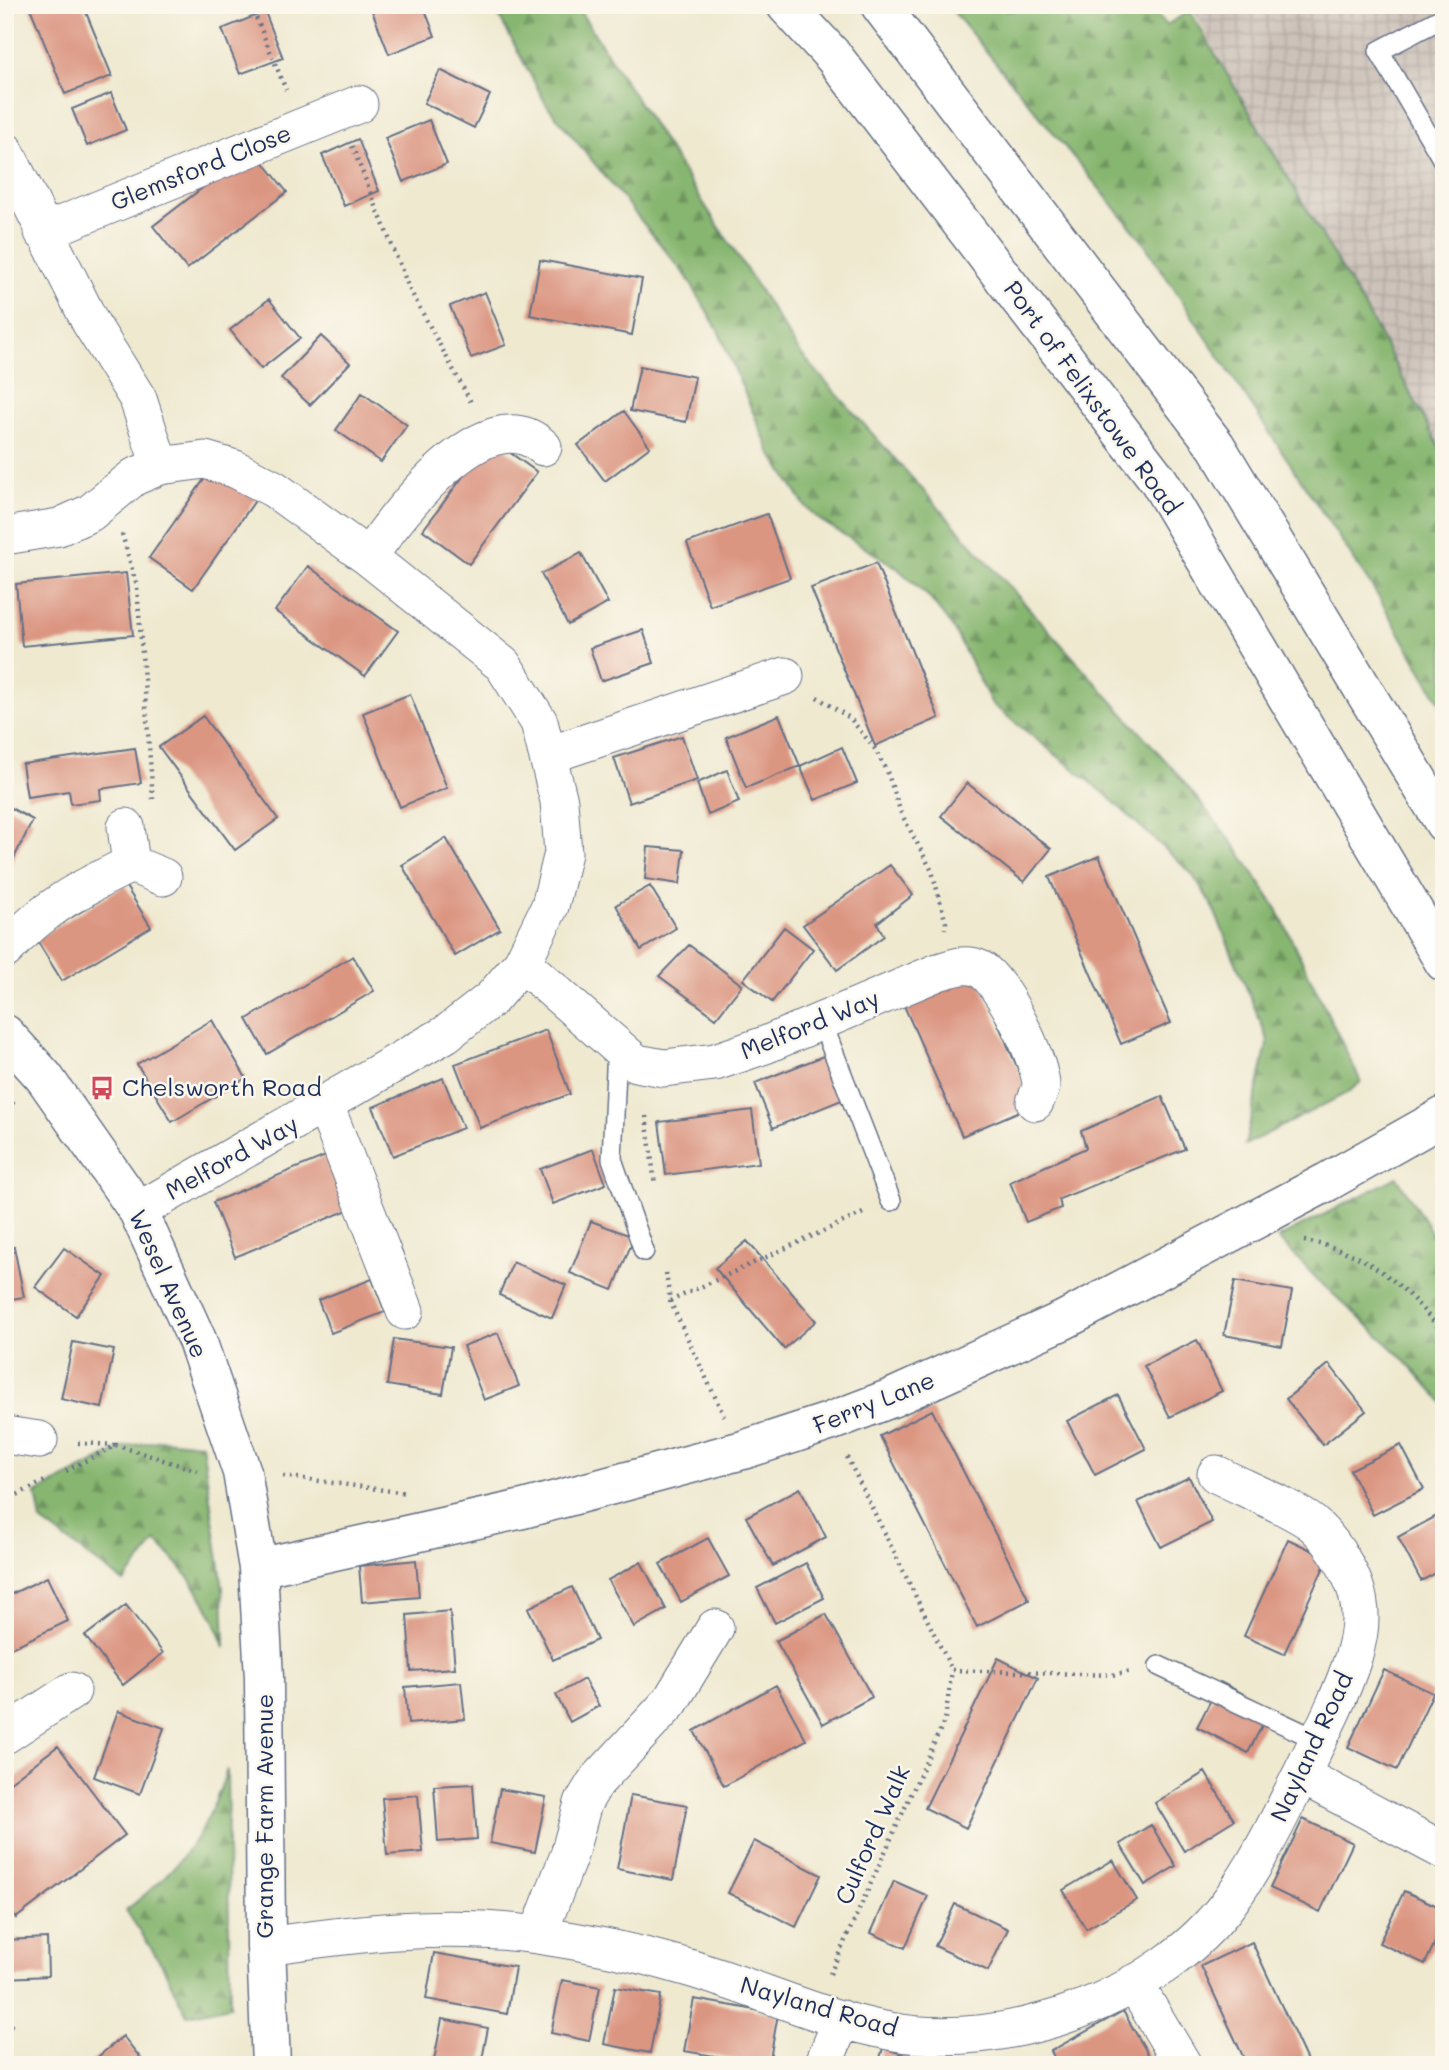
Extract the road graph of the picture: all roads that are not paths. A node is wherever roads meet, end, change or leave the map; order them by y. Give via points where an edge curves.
1 (786, 5) edge
2 (880, 5) edge
3 (1444, 17) edge
4 (349, 108) road end
5 (5, 150) edge
6 (1444, 162) edge
7 (43, 232) junction
8 (543, 447) dead end
9 (160, 466) junction
10 (5, 536) edge
11 (368, 557) junction
12 (785, 676) road end
13 (549, 755) junction
14 (140, 816) road end
15 (1444, 823) edge
16 (5, 950) edge
17 (1440, 953) edge
18 (522, 962) junction
19 (821, 1020) junction
20 (5, 1034) edge
21 (617, 1047) junction
22 (1035, 1102) dead end
23 (325, 1105) junction
24 (1444, 1116) edge
25 (891, 1201) road end
26 (138, 1211) junction
27 (644, 1251) dead end
28 (405, 1311) dead end
29 (1216, 1474) dead end
30 (258, 1568) junction
31 (715, 1628) dead end
32 (1159, 1666) road end
33 (72, 1691) dead end
34 (5, 1735) edge
35 (1318, 1740) junction
36 (1301, 1775) junction
37 (1444, 1851) edge
38 (538, 1935) junction
39 (266, 1946) junction
40 (1135, 1983) junction
41 (828, 2014) junction
42 (271, 2065) edge
43 (823, 2065) edge
44 (1183, 2065) edge

1 - 17 main road, Port of Felixstowe Road via 834,57 1159,481
2 - 15 main road via 1216,446
3 - 6 lane via 1379,51
4 - 7 street, Glemsford Close
5 - 7 street
7 - 9 street via 90,322 138,399
8 - 11 street via 530,434 512,433 462,453 402,509
9 - 10 street, Melford Way via 134,477 90,513 59,527
9 - 11 street, Melford Way via 205,460 235,469 274,489
11 - 13 street, Melford Way via 503,665 539,722
12 - 13 street
13 - 18 street, Melford Way via 563,853 550,906
14 - 16 street via 147,871 69,894
18 - 21 street, Melford Way
18 - 23 street, Melford Way via 492,998 446,1034
19 - 21 street, Melford Way via 765,1045 688,1068 636,1063
19 - 22 street, Melford Way via 938,972 963,965 981,969 998,985 1038,1069 1041,1087
19 - 25 lane
20 - 26 main road, Wesel Avenue via 44,1077
21 - 27 lane via 612,1159
23 - 26 street, Melford Way
23 - 28 street, Melford Way
24 - 30 main road, Ferry Lane via 1064,1320 829,1422 743,1451 523,1510
26 - 30 main road, Wesel Avenue via 197,1340 242,1472
29 - 35 street, Nayland Road via 1312,1524 1353,1585 1359,1603 1359,1629 1352,1660
30 - 39 main road, Grange Farm Avenue via 264,1678
31 - 38 street via 670,1702 595,1783 583,1803
32 - 35 lane
33 - 34 street
35 - 36 street, Nayland Road
36 - 37 street
36 - 40 street, Nayland Road via 1229,1902 1201,1935
38 - 39 street, Nayland Road via 476,1928 382,1929
38 - 41 street, Nayland Road via 683,1966
39 - 42 main road, Grange Farm Avenue
40 - 41 street, Nayland Road via 1065,2015 988,2032 943,2036 891,2032
40 - 44 street
41 - 43 street

